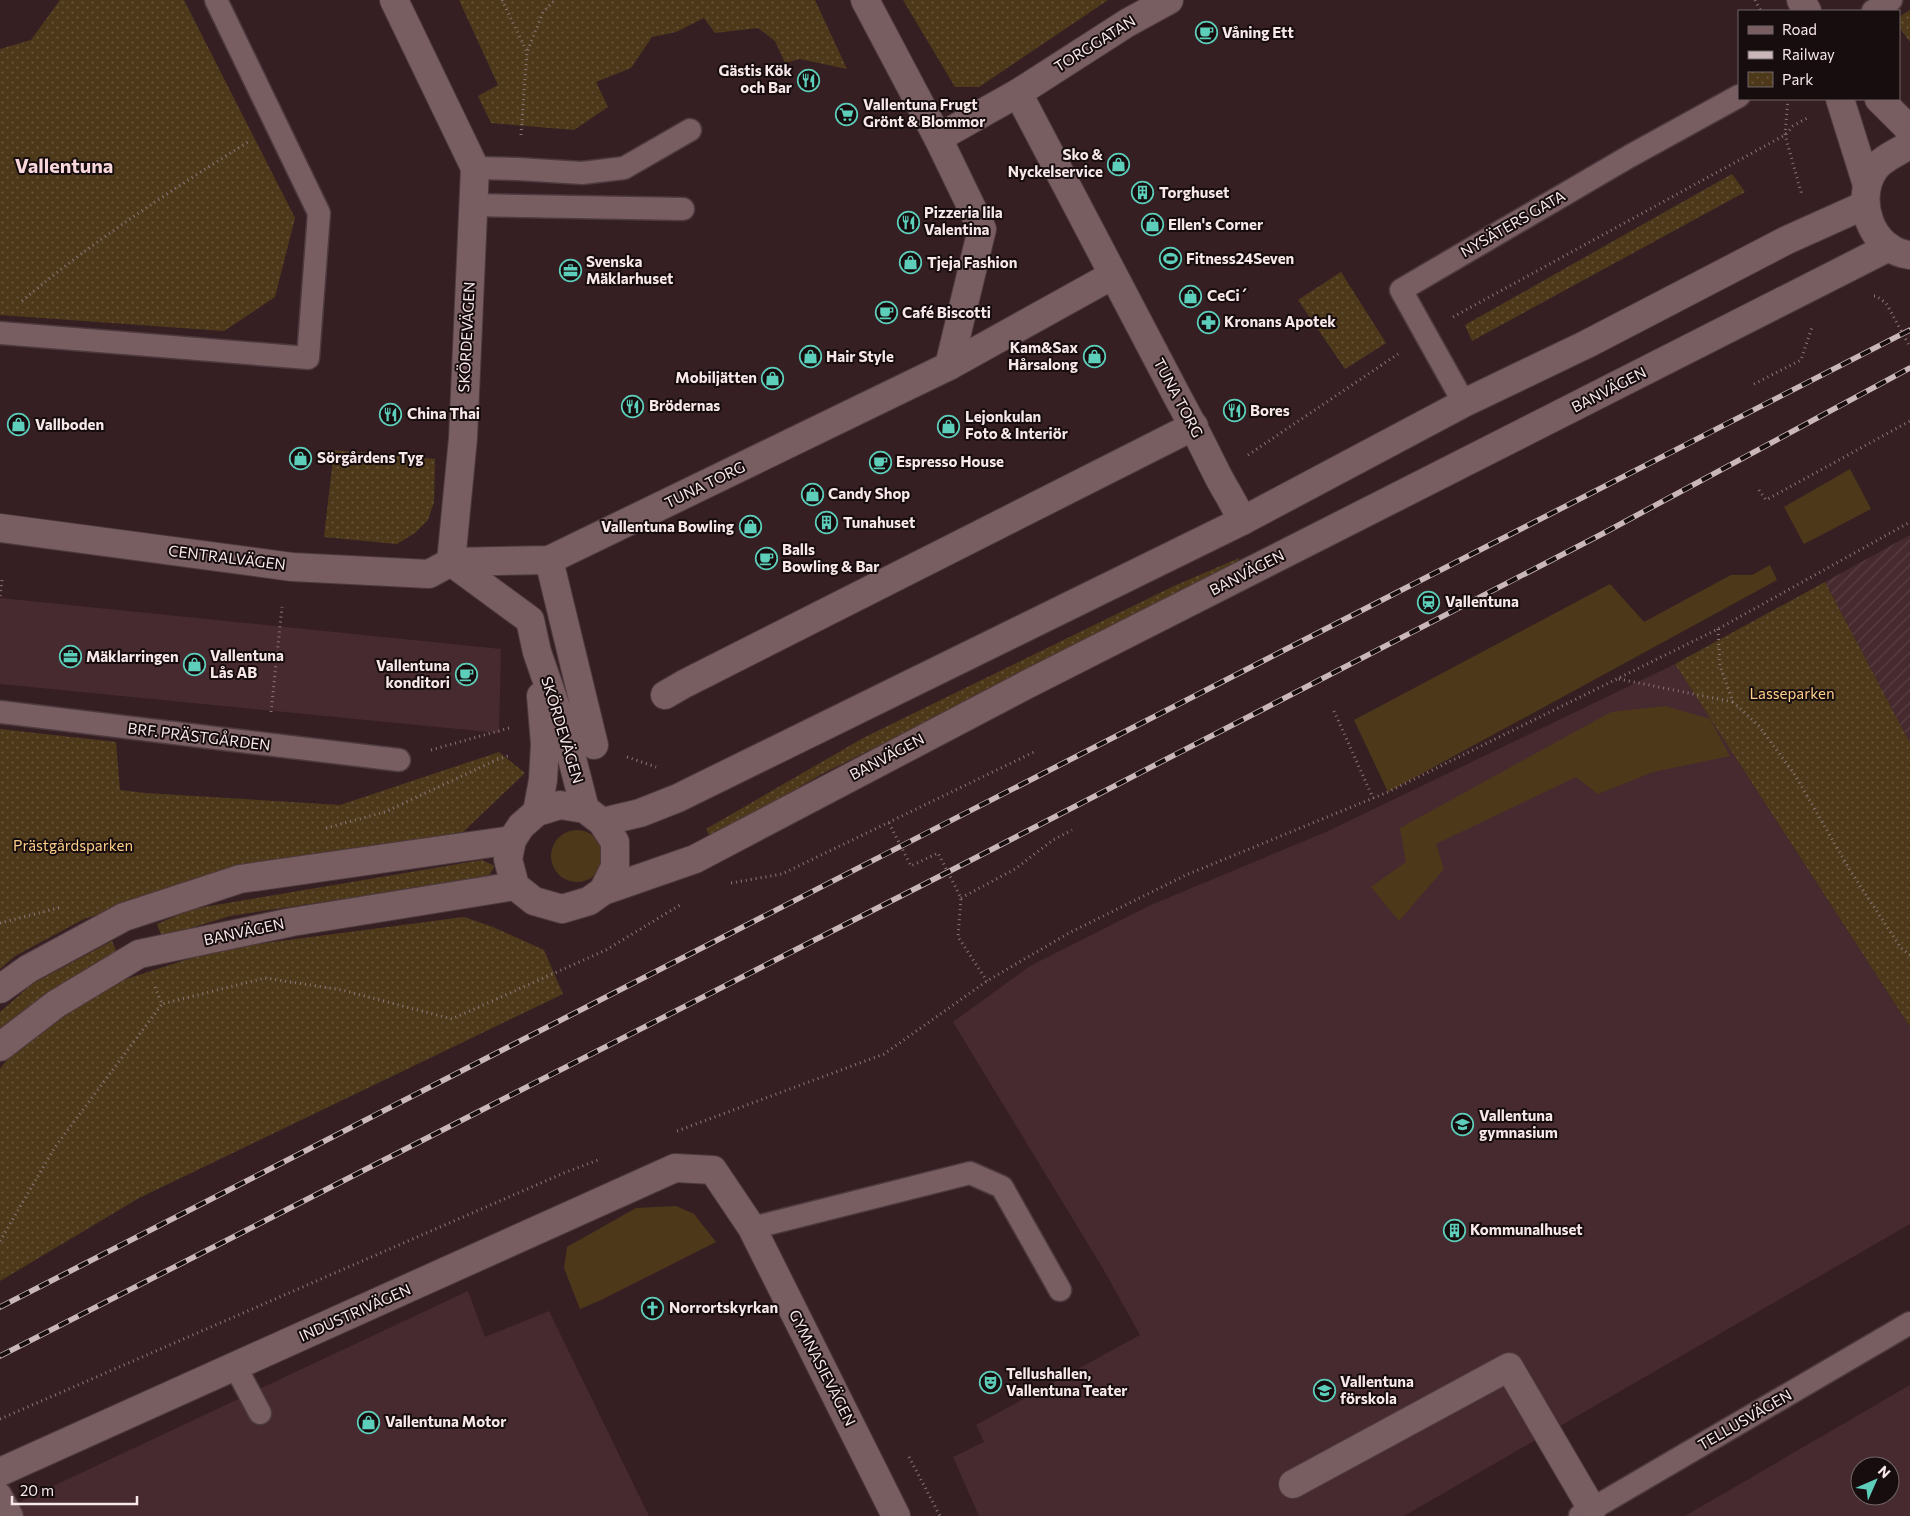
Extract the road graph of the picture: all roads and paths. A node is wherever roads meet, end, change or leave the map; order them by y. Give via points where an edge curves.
1 (216, 0) edge
2 (394, 0) edge
3 (502, 0) edge
4 (555, 0) edge
5 (864, 0) edge
6 (1169, 0) edge
7 (1891, 0) edge
8 (1875, 10) edge
9 (527, 52) junction
10 (1018, 93) junction
11 (1738, 97) edge
12 (1788, 100) edge
13 (1840, 100) edge
14 (1880, 100) edge
15 (276, 124) junction
16 (690, 130) dead end
17 (1910, 130) edge
18 (938, 138) junction
19 (1910, 146) edge
20 (475, 168) junction
21 (518, 168) junction
22 (1866, 195) junction
23 (474, 204) junction
24 (683, 209) dead end
25 (1900, 251) edge
26 (1113, 275) junction
27 (15, 307) dead end
28 (1813, 324) dead end
29 (0, 333) edge
30 (1426, 336) junction
31 (949, 366) junction
32 (1754, 384) dead end
33 (1464, 403) junction
34 (1910, 421) edge
35 (1194, 426) junction
36 (1217, 475) junction
37 (1759, 490) dead end
38 (1242, 521) junction
39 (1910, 522) edge
40 (0, 528) edge
41 (549, 560) junction
42 (451, 562) junction
43 (2, 580) dead end
44 (0, 596) edge
45 (282, 607) dead end
46 (1718, 629) junction
47 (537, 652) junction
48 (1618, 678) junction
49 (665, 695) dead end
50 (1734, 702) junction
51 (1334, 711) dead end
52 (0, 712) edge
53 (509, 728) dead end
54 (545, 744) junction
55 (268, 745) junction
56 (594, 745) dead end
57 (1034, 752) dead end
58 (399, 760) joint
59 (1373, 798) junction
60 (537, 812) junction
61 (594, 815) junction
62 (889, 823) junction
63 (324, 829) dead end
64 (1072, 830) dead end
65 (512, 840) junction
66 (727, 884) dead end
67 (515, 886) junction
68 (603, 891) junction
69 (961, 898) junction
70 (685, 902) dead end
71 (67, 906) dead end
72 (0, 924) edge
73 (139, 954) junction
74 (1910, 955) edge
75 (0, 989) edge
76 (162, 1004) junction
77 (0, 1047) edge
78 (713, 1170) joint
79 (752, 1228) junction
80 (0, 1241) edge
81 (1060, 1290) dead end
82 (1910, 1323) edge
83 (236, 1366) junction
84 (260, 1413) dead end
85 (0, 1472) edge
86 (1293, 1484) dead end
87 (0, 1494) edge
88 (1586, 1513) edge
89 (12, 1516) edge
90 (896, 1516) edge

1 - 15 lane
2 - 20 street, SKÖRDEVÄGEN
3 - 9 path
4 - 9 path via 542,12
5 - 18 street
6 - 10 street, TORGGATAN
7 - 8 lane
9 - 21 path
10 - 18 street
10 - 26 street, TUNA TORG
11 - 30 lane, NYSÄTERS GATA via 1401,290
12 - 30 path via 1785,135 1457,315
13 - 22 street, BANVÄGEN
14 - 17 street
15 - 27 path via 163,196 58,270
15 - 29 lane via 319,214 308,358
16 - 21 lane via 624,168 582,173
18 - 31 street via 982,229
19 - 22 street via 1875,168
20 - 21 lane
20 - 23 street, SKÖRDEVÄGEN
22 - 25 street, BANVÄGEN via 1867,216 1875,233
22 - 33 street via 1587,344
23 - 24 lane
23 - 42 street, SKÖRDEVÄGEN via 463,438
25 - 68 street, BANVÄGEN via 1026,685 695,859
26 - 31 street, TUNA TORG
26 - 35 street, TUNA TORG
28 - 32 path via 1800,360
30 - 33 lane, NYSÄTERS GATA
30 - 36 path
31 - 41 street, TUNA TORG
33 - 38 street
34 - 37 path via 1766,500
35 - 36 street, TUNA TORG
35 - 49 street
36 - 38 street, TUNA TORG via 1236,504
38 - 61 street via 678,798 640,813
39 - 46 path
40 - 42 street, CENTRALVÄGEN via 292,566 428,574
41 - 42 street, TUNA TORG
41 - 56 street
42 - 47 street, SKÖRDEVÄGEN via 530,620
43 - 44 path
45 - 55 path
46 - 48 path
46 - 50 path via 1720,666
47 - 54 street, SKÖRDEVÄGEN
47 - 61 street, SKÖRDEVÄGEN
48 - 50 path
48 - 59 path
50 - 74 path via 1759,726 1795,775 1851,872 1901,948
51 - 59 path
52 - 55 lane, BRF. PRÄSTGÅRDEN
53 - 58 path
54 - 60 street, SKÖRDEVÄGEN
54 - 63 path via 496,760 385,812
55 - 58 lane, BRF. PRÄSTGÅRDEN
57 - 62 path
59 - 69 path via 1186,875 1069,933 987,981 958,938
60 - 61 street via 560,806
60 - 65 street via 521,826
61 - 68 street via 615,842 614,867
62 - 66 path via 782,874
62 - 69 path via 912,866 938,853
64 - 69 path via 1015,869
65 - 67 street via 508,859
65 - 75 street via 240,879 124,917 28,969
67 - 68 street, BANVÄGEN via 534,901 562,909 589,901
67 - 73 street, BANVÄGEN via 292,922
70 - 76 path via 606,950 452,1019 342,990 265,978
71 - 72 path
73 - 76 path
73 - 77 street, BANVÄGEN via 56,1004
76 - 80 path via 55,1147
78 - 79 street, GYMNASIEVÄGEN
78 - 83 street, INDUSTRIVÄGEN via 675,1168
79 - 81 lane via 970,1173 1002,1187
79 - 90 street, GYMNASIEVÄGEN
82 - 88 lane, TELLUSVÄGEN
83 - 84 lane
83 - 85 street, INDUSTRIVÄGEN
86 - 88 street via 1508,1367
87 - 89 lane

